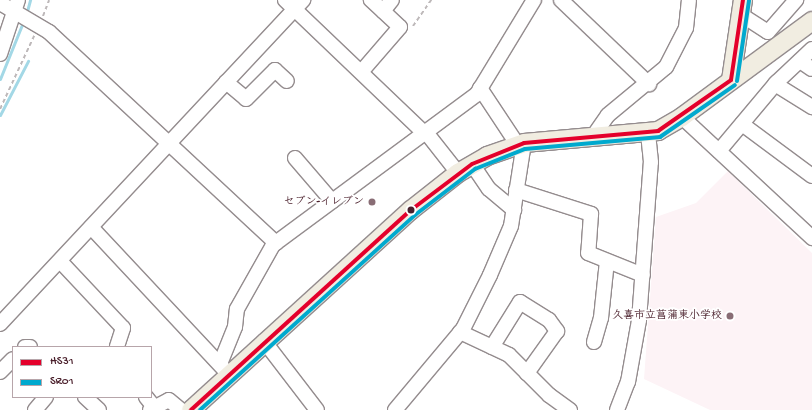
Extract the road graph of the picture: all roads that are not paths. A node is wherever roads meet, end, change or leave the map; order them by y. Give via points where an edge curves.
1 (371, 0) edge
2 (534, 0) edge
3 (561, 0) edge
4 (689, 0) edge
5 (796, 0) edge
6 (0, 3) edge
7 (294, 3) edge
8 (388, 5) edge
9 (742, 7) edge
10 (17, 8) edge
11 (812, 21) edge
12 (812, 49) edge
13 (0, 54) edge
14 (800, 61) junction
15 (812, 69) edge
16 (362, 71) junction
17 (731, 80) junction
18 (226, 82) junction
19 (287, 82) dead end
20 (649, 84) junction
21 (775, 84) junction
22 (480, 88) junction
23 (812, 107) edge
24 (682, 117) junction
25 (742, 124) junction
26 (425, 132) junction
27 (648, 133) junction
28 (594, 135) junction
29 (168, 143) junction
30 (520, 144) junction
31 (719, 151) junction
32 (295, 158) dead end
33 (465, 168) junction
34 (812, 176) edge
35 (516, 190) junction
36 (332, 202) junction
37 (514, 210) junction
38 (91, 227) junction
39 (812, 238) edge
40 (276, 243) junction
41 (60, 261) junction
42 (607, 261) junction
43 (643, 275) junction
44 (0, 324) edge
45 (460, 332) junction
46 (264, 341) junction
47 (594, 342) dead end
48 (117, 346) edge
49 (492, 348) junction
50 (12, 360) edge
51 (224, 369) junction
52 (0, 372) edge
53 (527, 373) junction
54 (45, 398) edge
55 (86, 398) edge
56 (150, 405) edge
57 (35, 410) edge
58 (99, 410) edge
59 (181, 410) edge
60 (191, 410) edge
61 (317, 410) edge
62 (395, 410) edge
63 (570, 410) edge
64 (617, 410) edge

1 - 8 street
2 - 22 street
3 - 20 street
4 - 20 street via 686,28 678,50
5 - 9 street via 768,32
6 - 10 street
7 - 16 street
7 - 18 street
8 - 16 street via 400,27
9 - 17 main road
10 - 13 street
10 - 29 street via 37,23
11 - 17 main road
12 - 14 street
14 - 15 street
14 - 21 street
16 - 26 street
17 - 24 main road
18 - 19 street via 246,99 275,70
18 - 29 street
20 - 28 street via 608,115
21 - 23 street
21 - 25 street
22 - 26 street
22 - 30 street
24 - 27 main road
24 - 31 street
25 - 31 street
25 - 34 street
26 - 33 street
26 - 36 street
27 - 28 main road
27 - 43 street via 651,162
28 - 30 main road
29 - 38 street
29 - 40 street
30 - 33 main road
30 - 35 street
31 - 39 street
32 - 36 street
33 - 37 street
33 - 46 main road via 411,210
35 - 37 street
35 - 42 street via 591,214 588,253
36 - 40 street
37 - 45 street via 511,226 490,275
38 - 41 street
38 - 51 street
40 - 51 street via 249,282
41 - 44 street
41 - 48 street via 123,328
42 - 43 street
42 - 47 street via 601,318
43 - 64 street via 635,348
45 - 49 street
45 - 62 street
46 - 51 main road
46 - 61 street
49 - 53 street via 509,355
49 - 53 street via 520,302 549,320 557,331
50 - 52 street
51 - 60 main road
53 - 63 street
54 - 57 street
55 - 58 street
56 - 59 street via 169,400

